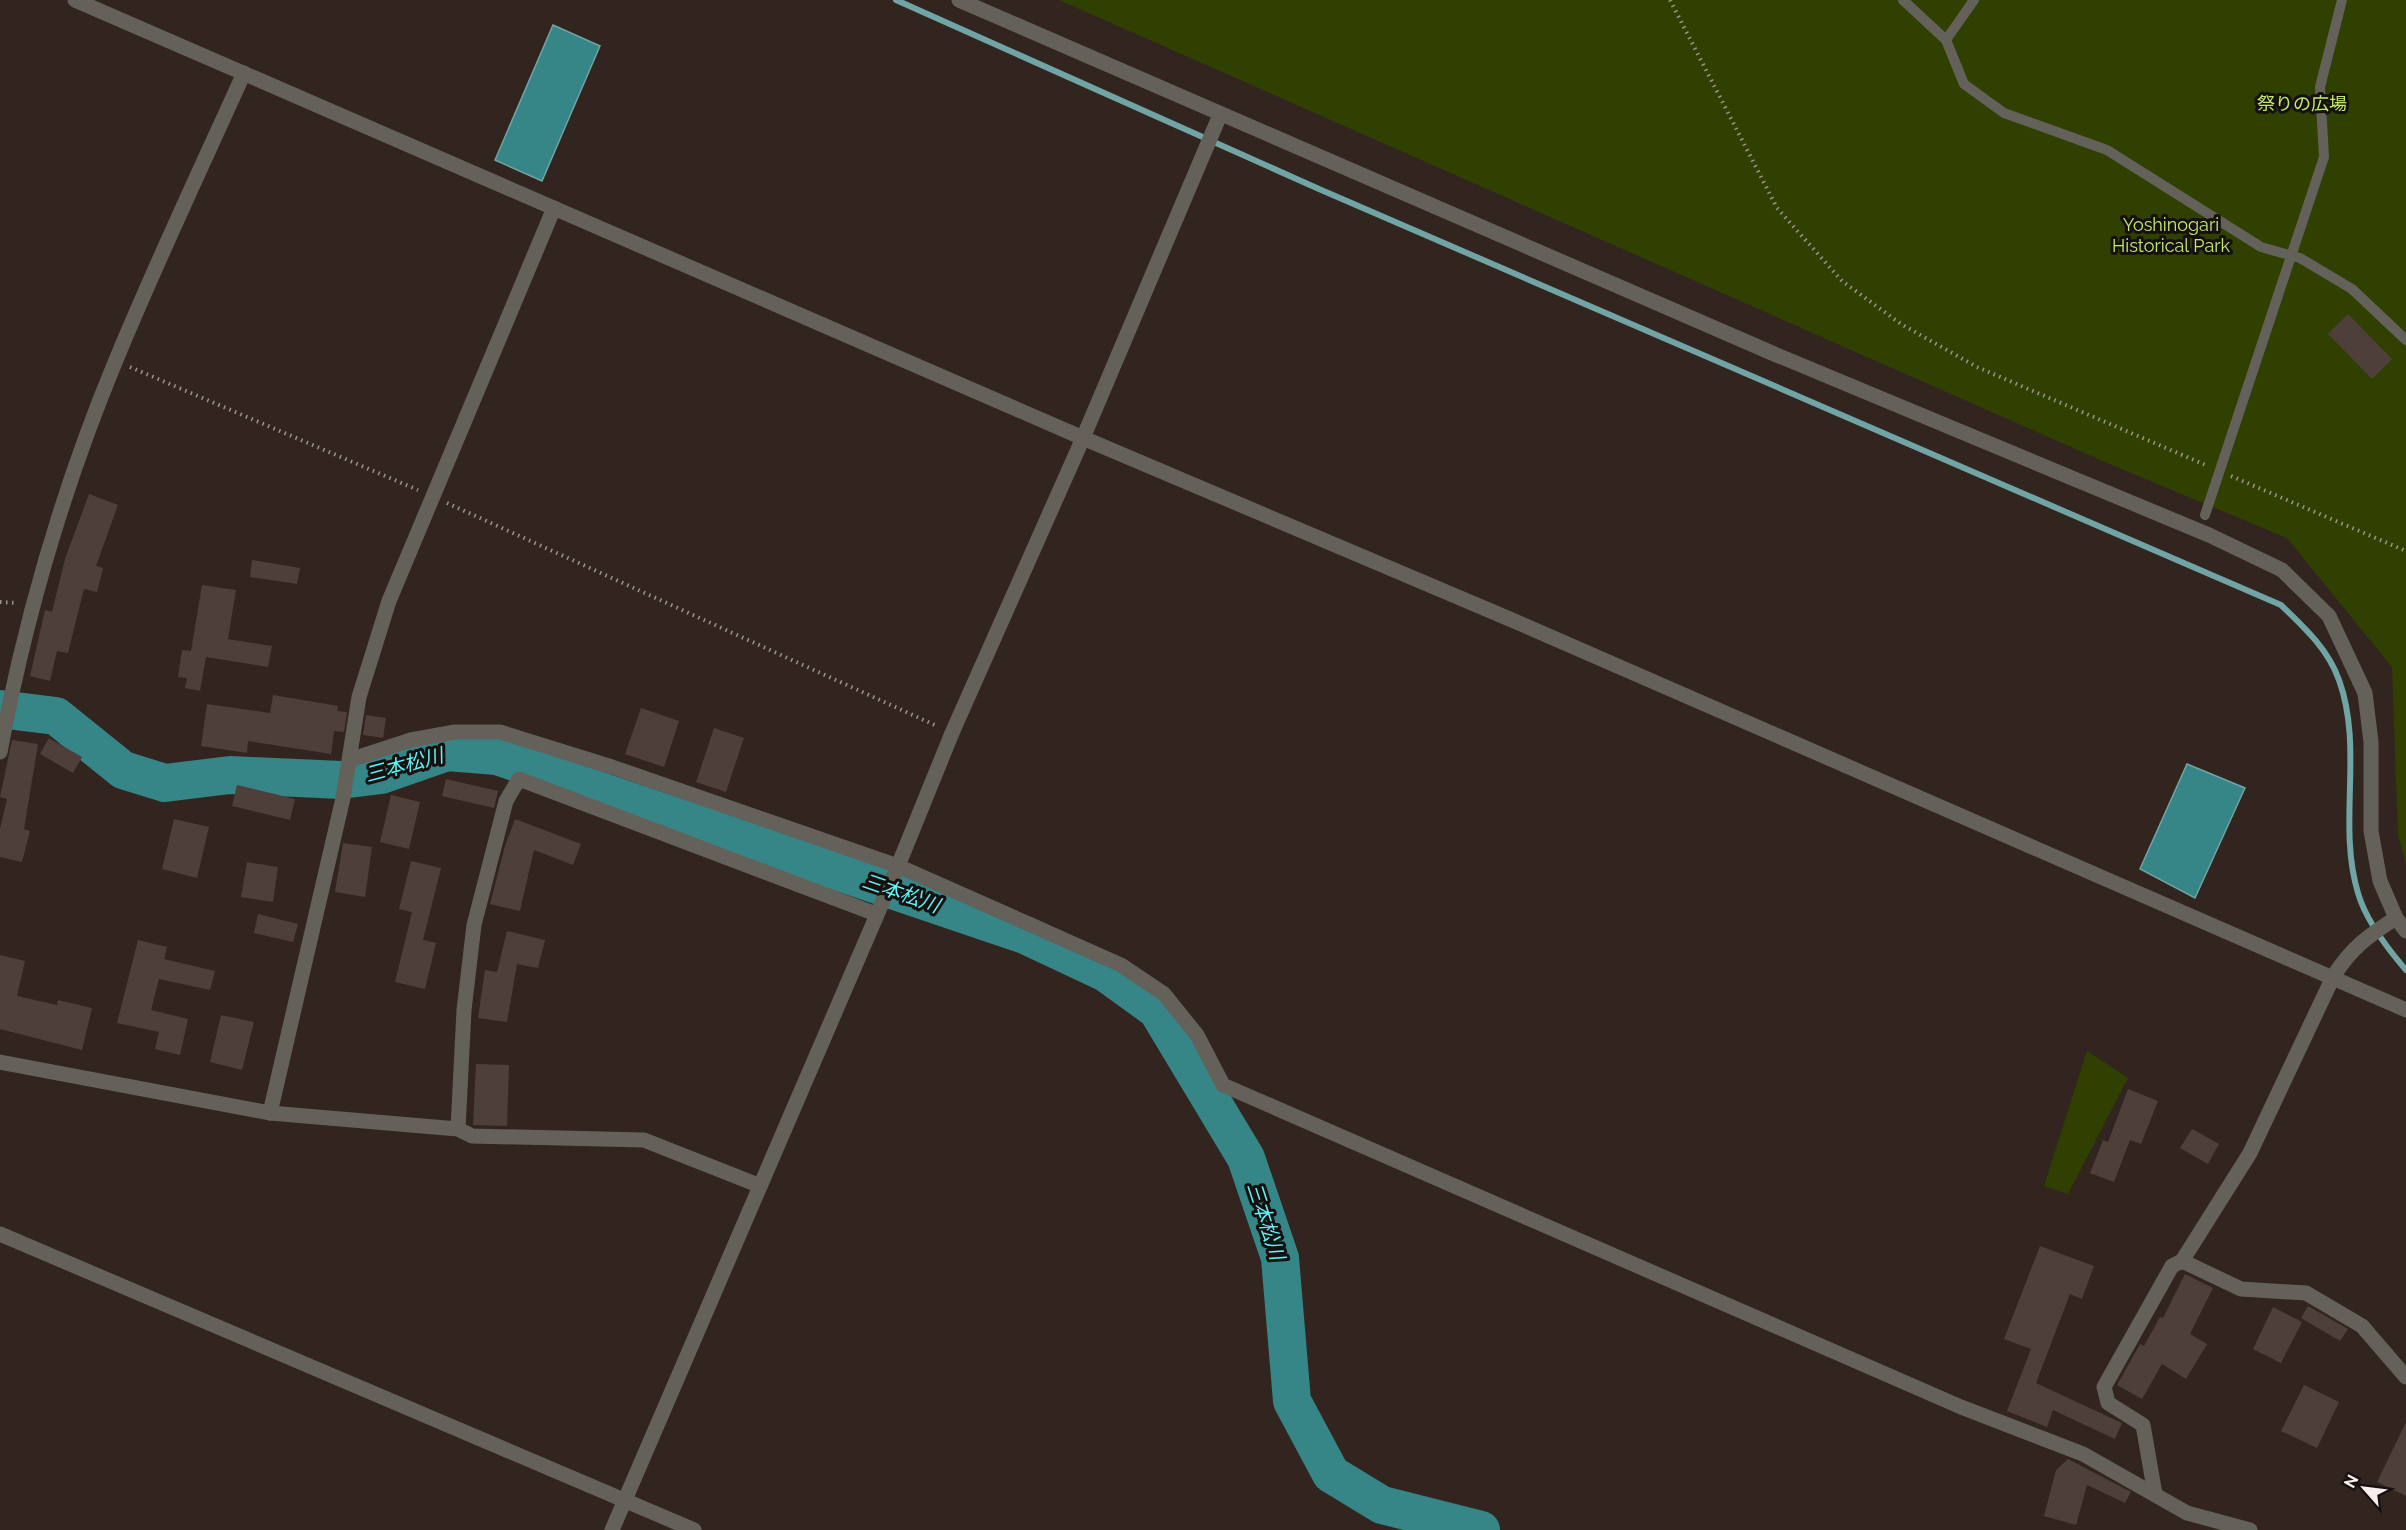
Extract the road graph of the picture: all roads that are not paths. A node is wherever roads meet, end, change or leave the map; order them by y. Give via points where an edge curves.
1 (75, 0) edge
2 (959, 0) edge
3 (1903, 0) edge
4 (1974, 0) edge
5 (2342, 0) edge
6 (1946, 40) junction
7 (244, 73) junction
8 (1220, 115) junction
9 (554, 208) junction
10 (2291, 256) junction
11 (2406, 340) edge
12 (1083, 438) junction
13 (2205, 515) dead end
14 (0, 752) edge
15 (350, 760) junction
16 (898, 866) junction
17 (876, 914) junction
18 (2396, 918) junction
19 (2406, 931) edge
20 (2333, 977) junction
21 (2406, 1010) edge
22 (0, 1062) edge
23 (270, 1113) junction
24 (458, 1129) junction
25 (758, 1185) junction
26 (0, 1233) edge
27 (2182, 1261) junction
28 (2406, 1377) edge
29 (2155, 1494) junction
30 (626, 1499) junction
31 (2227, 1528) edge
32 (612, 1530) edge
33 (694, 1530) edge
34 (2250, 1530) edge

1 - 7 street
2 - 8 street
3 - 6 lane
4 - 6 lane
5 - 10 lane via 2320,87 2324,157
6 - 10 lane via 1964,84 2004,113 2108,150 2261,247
7 - 9 street
7 - 14 street via 115,361 33,605
8 - 12 street
8 - 18 street via 1772,353 2209,535 2282,570 2329,616 2365,693 2371,742 2371,831 2380,881
9 - 12 street
9 - 15 street via 389,601 359,697
10 - 11 lane via 2352,289
10 - 13 lane
12 - 16 street via 952,733
12 - 20 street
15 - 16 street via 411,740 455,732 500,732
15 - 23 street
16 - 17 street
16 - 29 street via 1121,965 1164,994 1197,1035 1223,1085 1961,1407 2083,1454
17 - 24 street via 519,779 506,801 474,926 464,1010
17 - 25 street
18 - 19 street
18 - 20 street via 2346,955
20 - 21 street
20 - 27 street via 2250,1153
22 - 23 street
23 - 24 street
24 - 25 street via 472,1136 644,1140
25 - 30 street
26 - 30 street
27 - 28 street via 2241,1289 2306,1293 2362,1326
27 - 29 street via 2172,1266 2104,1387 2108,1403 2143,1425
29 - 31 street via 2187,1513
30 - 32 street
30 - 33 street
31 - 34 street

